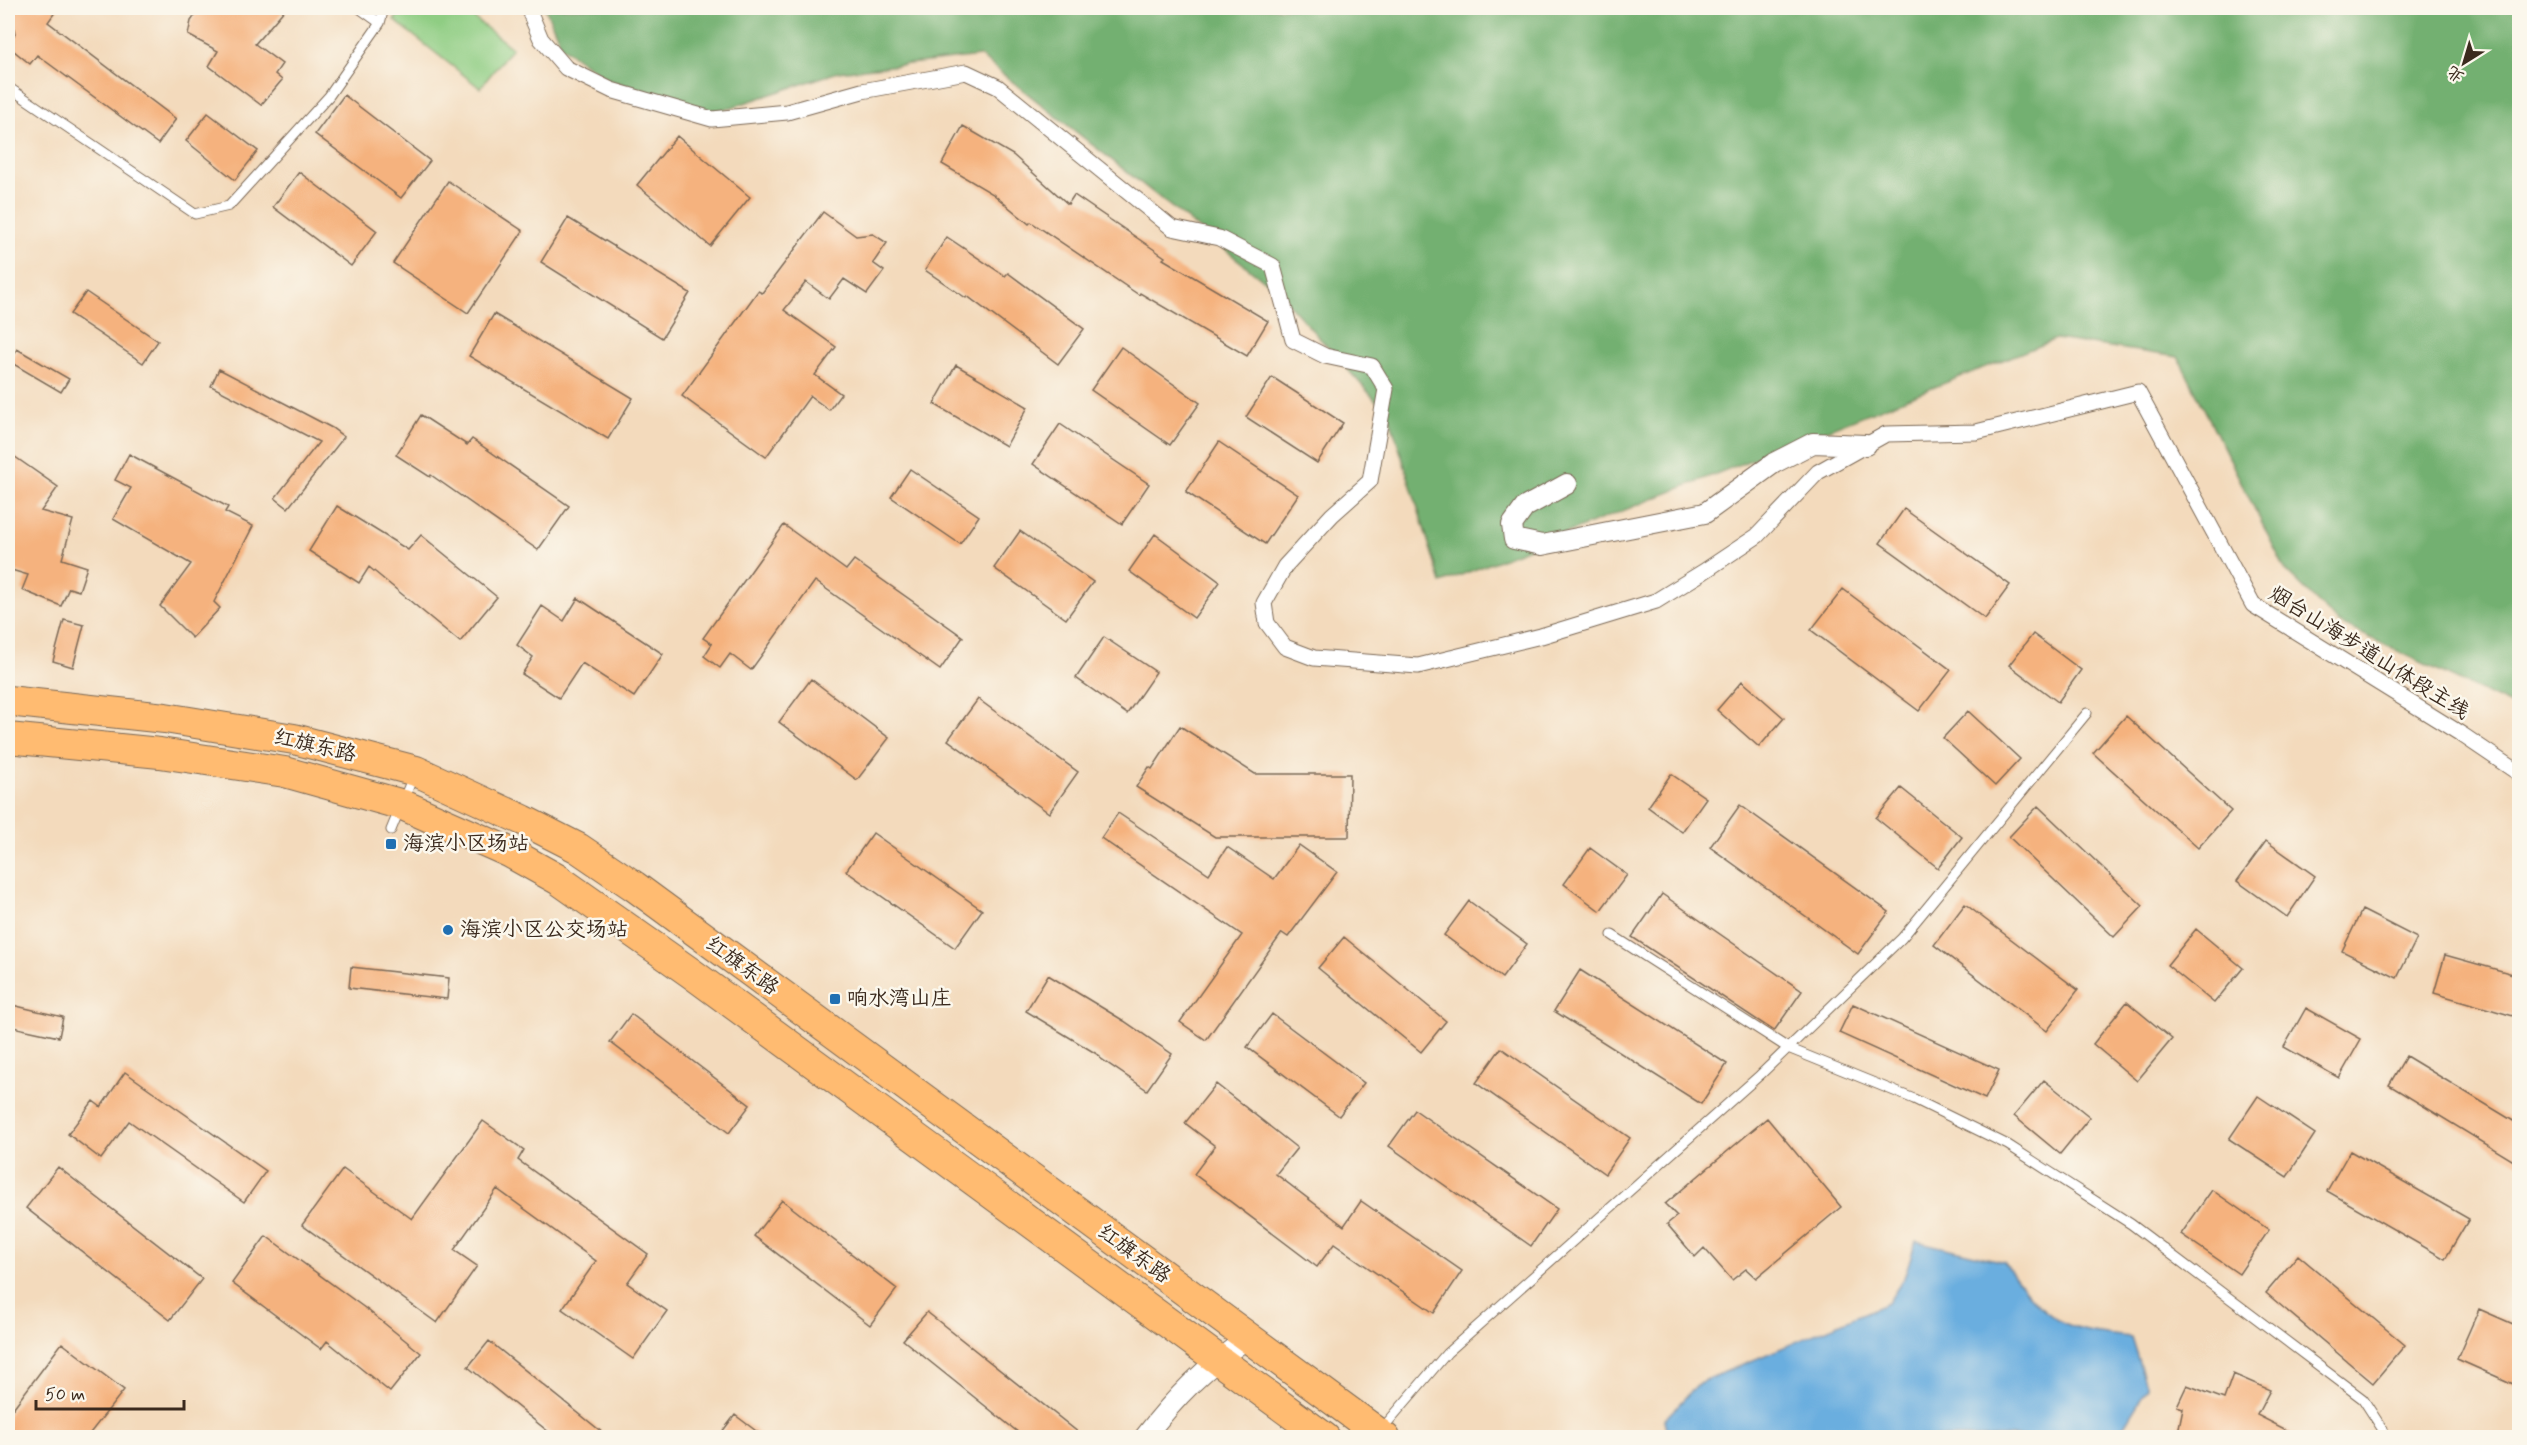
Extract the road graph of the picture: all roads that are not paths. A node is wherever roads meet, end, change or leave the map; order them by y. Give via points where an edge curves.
1 (359, 8) edge
2 (384, 8) edge
3 (528, 8) edge
4 (381, 23) junction
5 (8, 87) edge
6 (1866, 445) junction
7 (1567, 484) dead end
8 (8, 700) edge
9 (2087, 713) dead end
10 (8, 738) edge
11 (416, 771) junction
12 (2520, 774) edge
13 (397, 818) junction
14 (1612, 935) dead end
15 (1788, 1048) junction
16 (1248, 1338) junction
17 (1217, 1359) junction
18 (2384, 1430) dead end
19 (1379, 1436) edge
20 (1144, 1437) edge
21 (1325, 1437) edge

1 - 4 lane
2 - 4 lane
3 - 6 street, 烟台山海步道山体段主线 via 541,39 566,68 611,90 712,119 787,112 862,91 966,72 998,87 1172,228 1220,238 1273,266 1293,340 1325,356 1372,366 1386,390 1370,481 1285,566 1264,603 1267,623 1285,647 1314,658 1418,666 1541,636 1656,600 1757,536 1818,472
4 - 5 lane via 329,96 229,206 195,214
6 - 7 street via 1813,443 1774,463 1705,513 1542,545 1514,539 1512,525 1525,507
6 - 12 street, 烟台山海步道山体段主线 via 1886,434 1976,432 2138,392 2253,605
8 - 11 main road, 红旗东路 via 165,718 294,739
9 - 15 lane via 1902,938
10 - 13 main road, 红旗东路 via 160,753 285,772
11 - 13 lane
11 - 16 main road, 红旗东路 via 578,848
13 - 17 main road, 红旗东路 via 509,852 559,880
14 - 15 lane
15 - 18 lane via 1914,1100 2008,1145 2131,1224 2363,1399
15 - 19 lane via 1447,1353
16 - 17 street
16 - 19 main road, 红旗东路
17 - 20 street via 1174,1399
17 - 21 main road, 红旗东路

